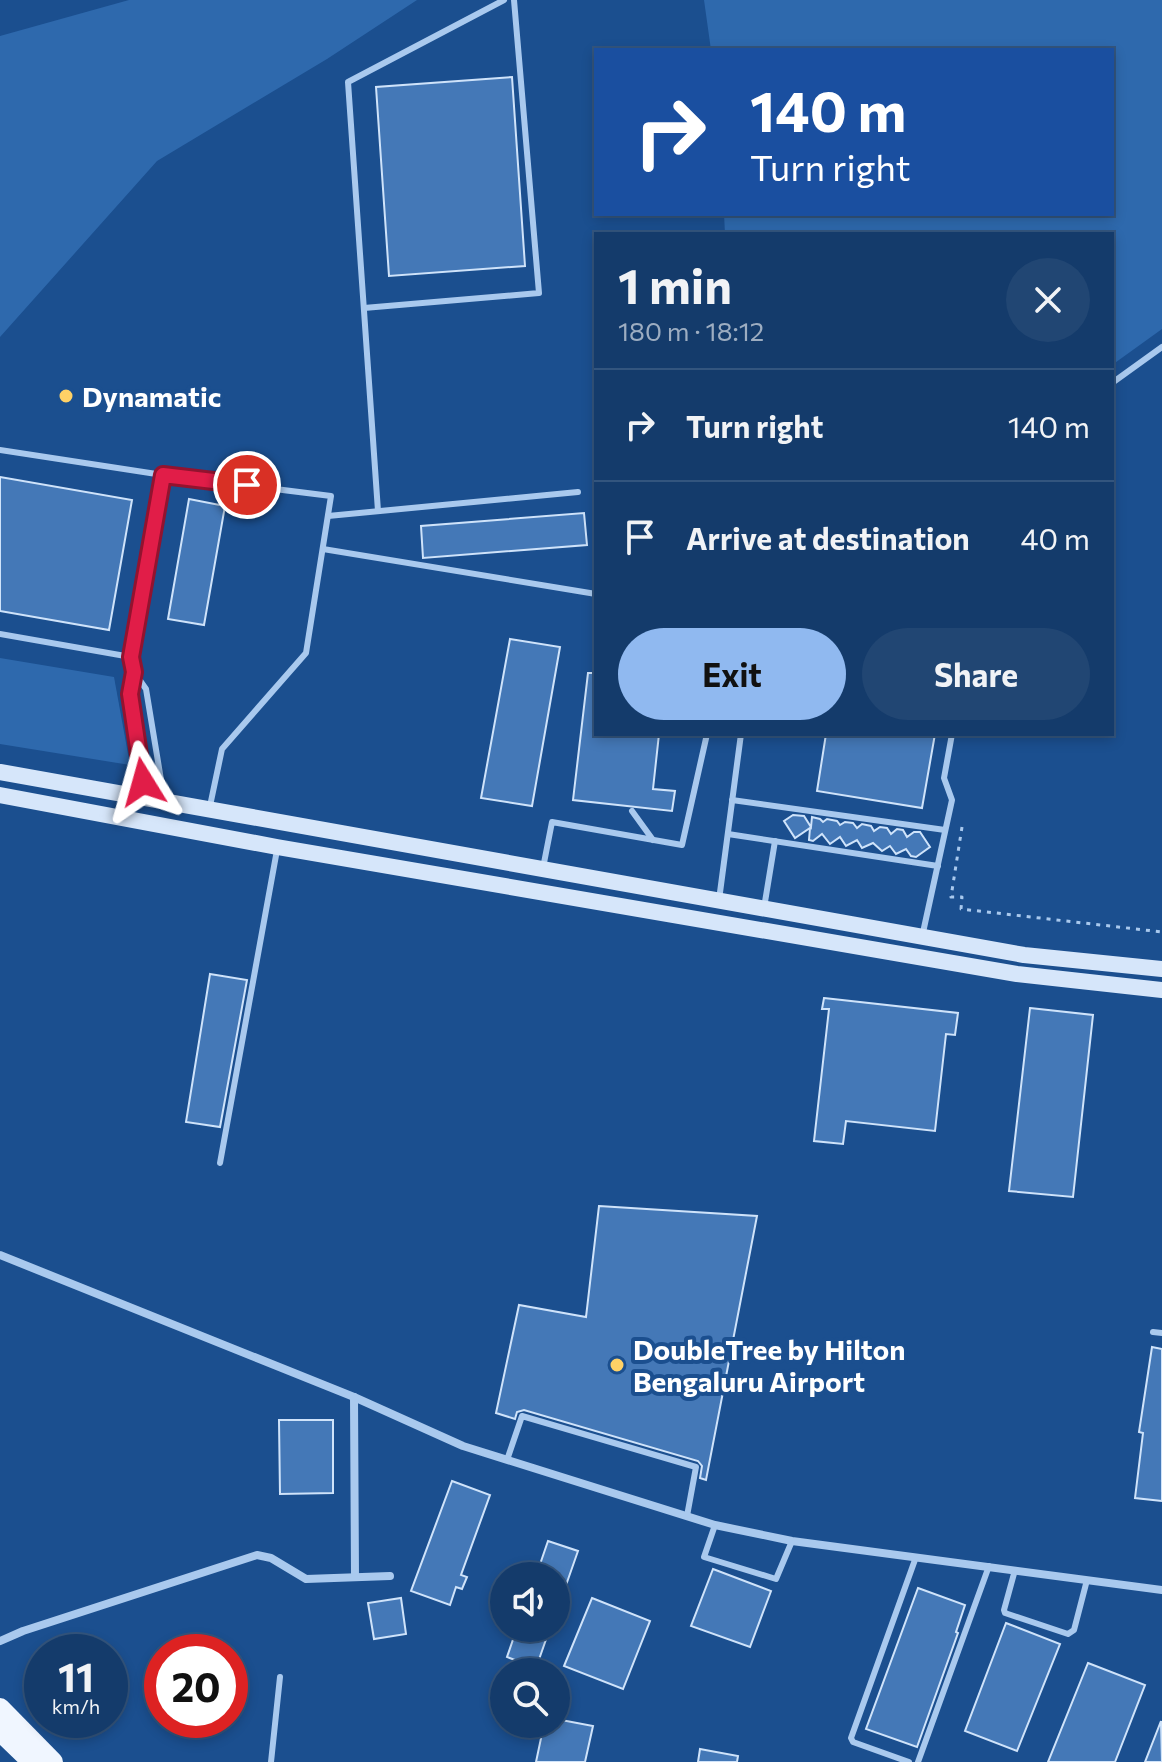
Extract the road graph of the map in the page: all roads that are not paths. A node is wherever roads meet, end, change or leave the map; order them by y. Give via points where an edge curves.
1 (504, 0) edge
2 (514, 0) edge
3 (364, 308) junction
4 (1162, 347) edge
5 (1114, 382) edge
6 (0, 450) edge
7 (163, 475) junction
8 (578, 492) dead end
9 (378, 511) junction
10 (328, 516) junction
11 (323, 549) junction
12 (594, 594) edge
13 (0, 634) edge
14 (131, 657) junction
15 (134, 672) junction
16 (707, 736) edge
17 (741, 736) edge
18 (952, 736) edge
19 (0, 772) edge
20 (0, 795) edge
21 (145, 798) junction
22 (732, 800) junction
23 (164, 802) junction
24 (210, 810) junction
25 (632, 811) dead end
26 (945, 830) junction
27 (728, 834) junction
28 (653, 840) junction
29 (775, 841) junction
30 (277, 847) junction
31 (938, 866) junction
32 (543, 869) junction
33 (719, 900) junction
34 (764, 908) junction
35 (922, 937) junction
36 (1162, 969) edge
37 (1162, 990) edge
38 (220, 1163) dead end
39 (0, 1255) edge
40 (1153, 1332) dead end
41 (1162, 1333) edge
42 (354, 1397) junction
43 (507, 1460) junction
44 (687, 1516) junction
45 (715, 1525) junction
46 (792, 1541) junction
47 (916, 1557) junction
48 (989, 1566) junction
49 (1015, 1570) junction
50 (390, 1576) dead end
51 (355, 1577) junction
52 (1087, 1580) junction
53 (1162, 1590) edge
54 (0, 1641) edge
55 (280, 1677) dead end
56 (0, 1708) edge
57 (0, 1731) edge
58 (32, 1762) edge
59 (53, 1762) edge
60 (271, 1762) edge
61 (909, 1762) edge
62 (918, 1762) edge

1 - 3 lane via 348,82
2 - 3 lane via 539,293
3 - 9 lane
4 - 5 lane
6 - 7 lane
7 - 10 lane via 331,496
7 - 14 lane
8 - 9 lane
9 - 10 lane
10 - 11 lane
11 - 12 lane
11 - 24 lane via 306,653 222,749
13 - 14 lane
14 - 15 lane
15 - 21 lane via 130,694
15 - 23 lane via 146,689
16 - 28 lane via 682,845
17 - 22 lane
18 - 26 lane via 944,778 952,800
19 - 21 street
20 - 30 street
21 - 23 street
22 - 26 lane
22 - 27 lane
23 - 24 street
24 - 32 street
25 - 28 lane
26 - 31 lane
27 - 29 lane
27 - 33 lane
28 - 32 lane via 552,822
29 - 31 lane
29 - 34 lane
30 - 37 street via 1017,974
30 - 38 lane
31 - 35 lane
32 - 33 street
33 - 34 street
34 - 35 street
35 - 36 street via 1024,955
39 - 42 street
40 - 41 lane
42 - 43 street
42 - 51 street
43 - 44 street
43 - 44 lane via 522,1416 696,1467
44 - 45 street
45 - 46 street
45 - 46 lane via 704,1557 776,1579
46 - 47 street
47 - 48 street
47 - 61 lane via 851,1738
48 - 49 street
48 - 62 lane
49 - 52 street
49 - 52 lane via 1005,1613 1068,1634 1074,1630
50 - 51 street
51 - 54 street via 302,1578 257,1555
52 - 53 street
55 - 60 lane
56 - 59 main road
57 - 58 main road

